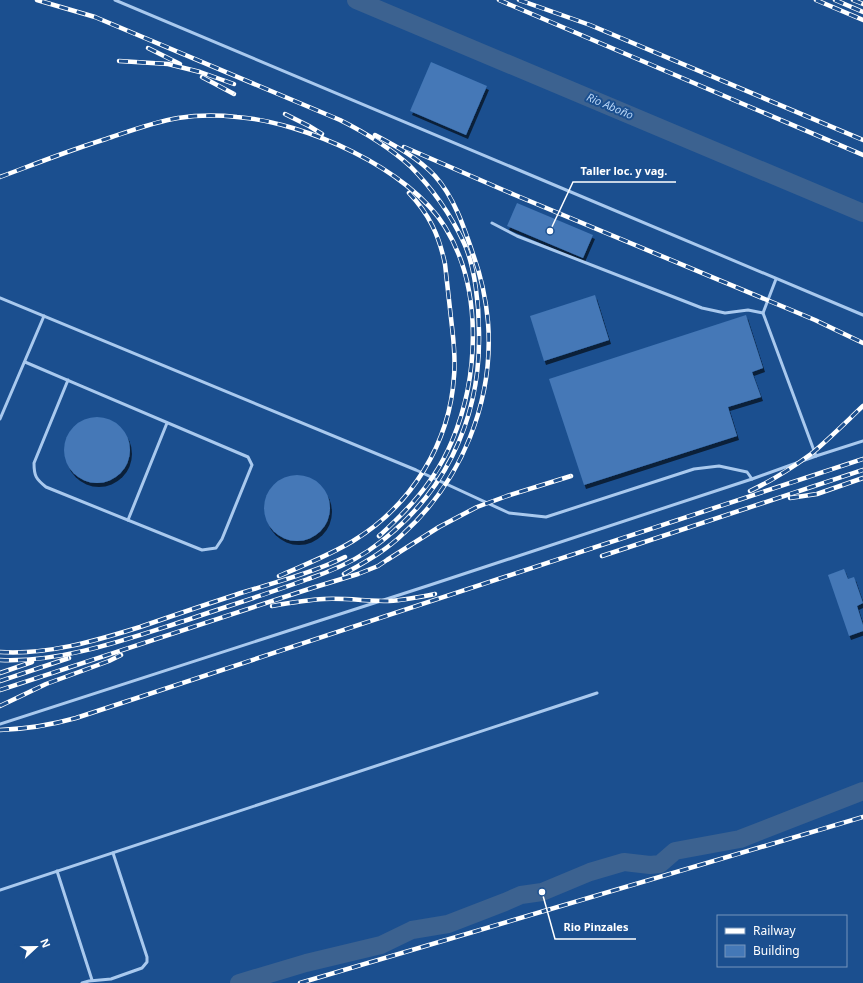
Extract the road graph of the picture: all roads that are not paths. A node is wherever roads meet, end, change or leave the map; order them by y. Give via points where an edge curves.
1 (115, 0) edge
2 (492, 223) dead end
3 (776, 279) junction
4 (0, 298) edge
5 (763, 313) junction
6 (863, 315) edge
7 (44, 316) junction
8 (25, 362) junction
9 (68, 380) junction
10 (0, 419) edge
11 (167, 423) junction
12 (863, 441) edge
13 (816, 456) junction
14 (752, 480) junction
15 (128, 520) junction
16 (597, 693) dead end
17 (0, 724) edge
18 (113, 853) junction
19 (57, 871) junction
20 (0, 890) edge
21 (92, 980) junction
22 (82, 983) edge

1 - 3 lane
2 - 5 lane via 516,236 702,308 725,313 748,310
3 - 5 lane
3 - 6 lane
4 - 7 lane
5 - 13 lane
7 - 8 lane
7 - 14 lane via 416,470 509,513 546,517 694,469 713,466 747,472
8 - 9 lane
8 - 10 lane
9 - 11 lane
9 - 15 lane via 34,463 34,472 38,481 46,487
11 - 15 lane
11 - 15 lane via 248,457 252,466 222,540 216,548 202,550
12 - 13 lane
13 - 14 lane
14 - 17 lane
16 - 18 lane
18 - 19 lane
18 - 21 lane via 147,962 142,968 111,979
19 - 20 lane
19 - 21 lane
21 - 22 lane

